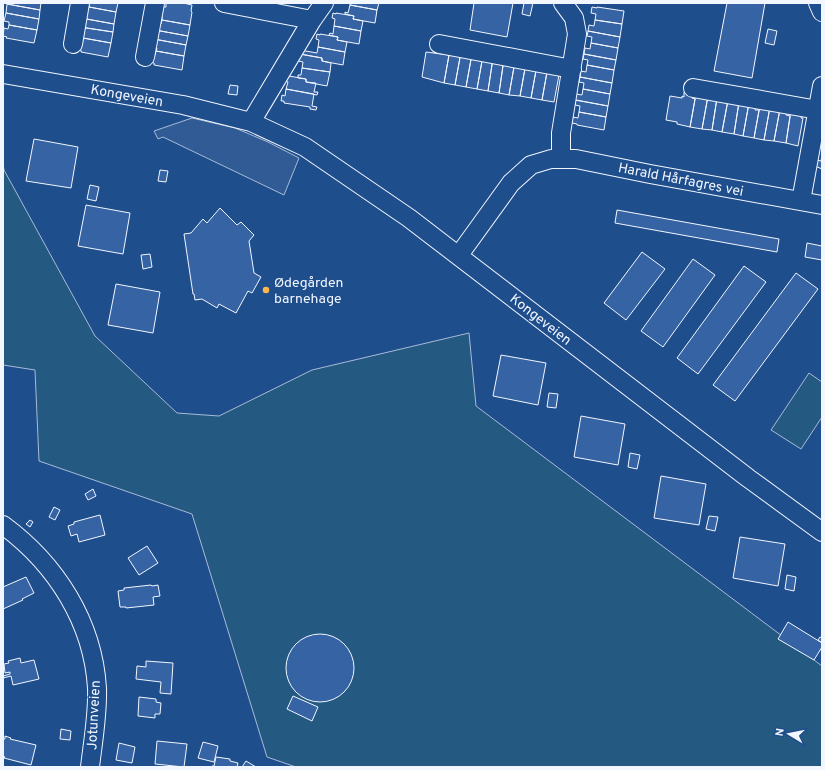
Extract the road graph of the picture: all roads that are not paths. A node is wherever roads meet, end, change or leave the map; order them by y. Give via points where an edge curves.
1 (80, 3) edge
2 (155, 3) edge
3 (224, 3) edge
4 (324, 3) edge
5 (563, 3) edge
6 (818, 3) edge
7 (822, 12) edge
8 (312, 20) junction
9 (73, 44) dead end
10 (439, 44) dead end
11 (145, 57) dead end
12 (572, 68) junction
13 (3, 74) edge
14 (822, 86) edge
15 (693, 88) dead end
16 (818, 110) junction
17 (251, 122) junction
18 (561, 158) junction
19 (801, 201) junction
20 (822, 205) edge
21 (458, 255) junction
22 (3, 526) edge
23 (822, 532) edge
24 (90, 767) edge

1 - 9 street
2 - 11 street
3 - 8 street
4 - 8 street
5 - 12 street via 576,25 577,41
6 - 7 street
8 - 17 street
10 - 12 street
12 - 18 street via 560,133
13 - 17 street, Kongeveien via 183,105
14 - 16 street
15 - 16 street
16 - 19 street
17 - 21 street, Kongeveien via 305,147
18 - 19 street, Harald Hårfagres vei
18 - 21 street, Harald Hårfagres vei via 531,166 511,183
19 - 20 street, Harald Hårfagres vei
21 - 23 street, Kongeveien
22 - 24 street, Jotunveien via 30,547 55,576 73,605 86,636 93,659 97,690

